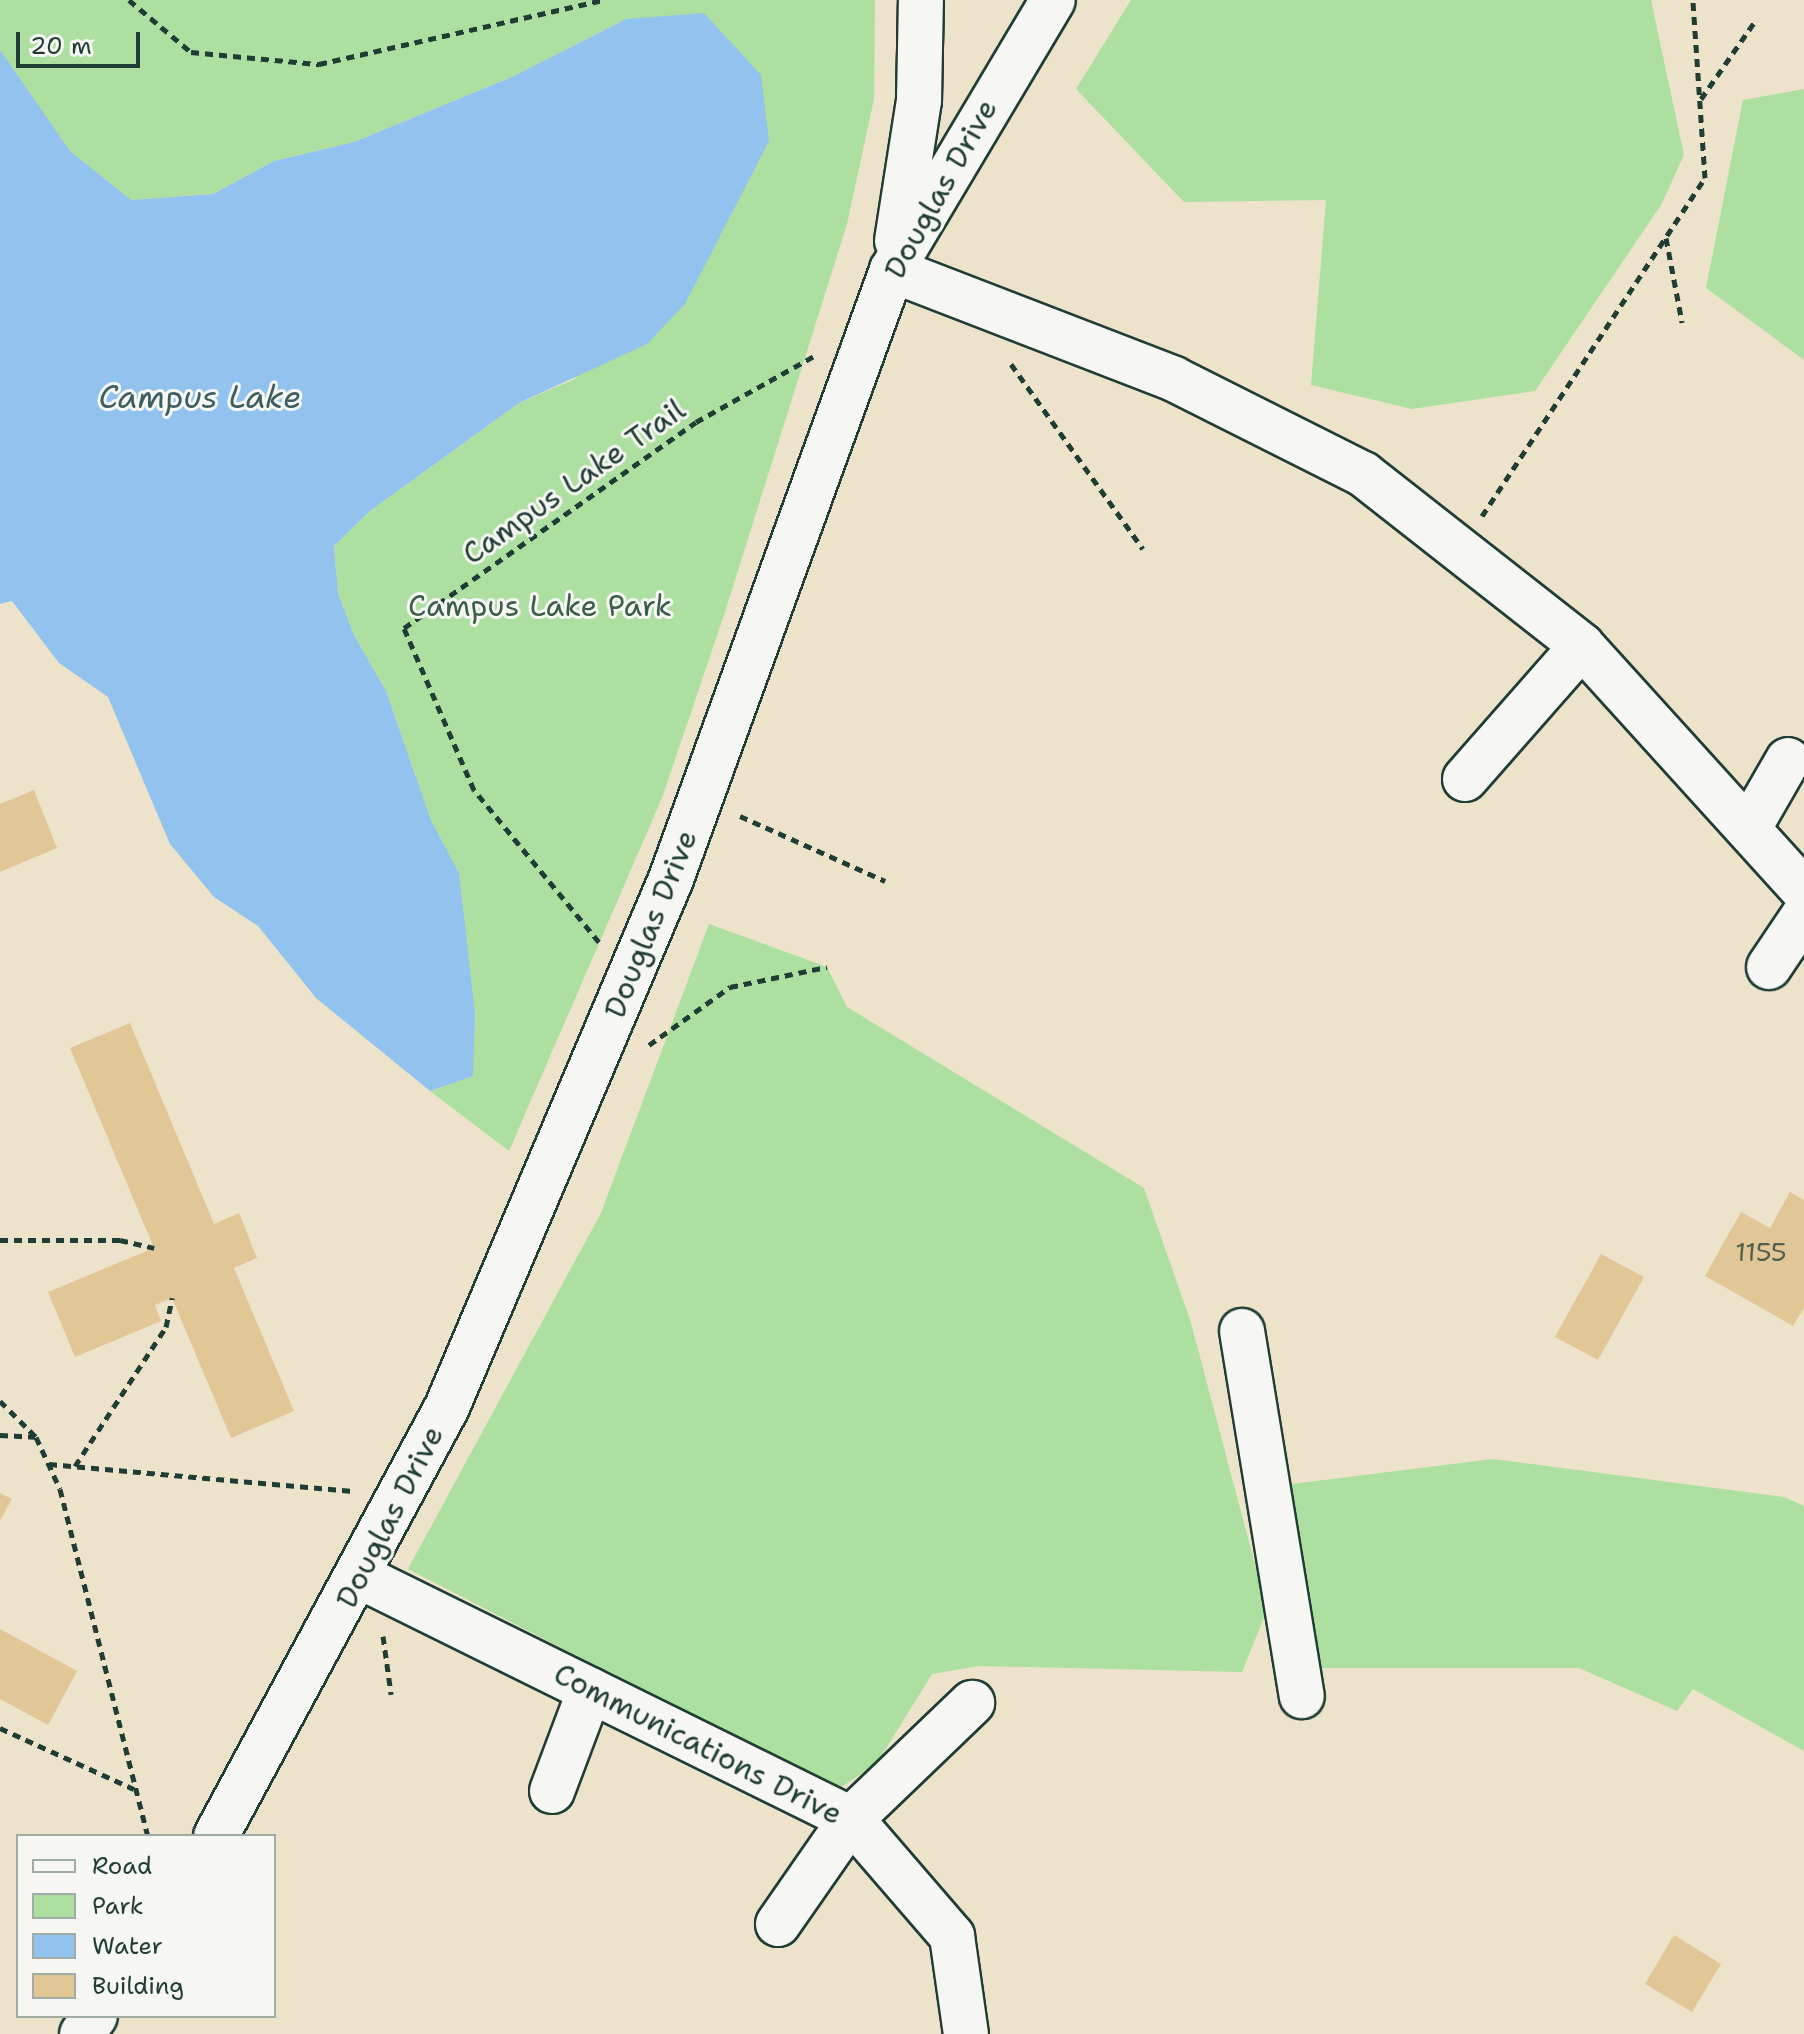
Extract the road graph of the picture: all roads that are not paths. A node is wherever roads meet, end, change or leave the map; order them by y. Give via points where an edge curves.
1 (921, 0) edge
2 (1053, 0) edge
3 (892, 270) junction
4 (1582, 646) junction
5 (1788, 760) dead end
6 (1465, 779) dead end
7 (1750, 826) junction
8 (1804, 891) edge
9 (1804, 915) edge
10 (1769, 967) dead end
11 (1242, 1331) dead end
12 (361, 1577) junction
13 (590, 1690) junction
14 (1302, 1696) dead end
15 (972, 1703) dead end
16 (552, 1791) dead end
17 (851, 1819) junction
18 (217, 1834) edge
19 (778, 1924) dead end
20 (966, 2034) edge

1 - 3 street via 919,100
2 - 3 street, Douglas Drive
3 - 4 street via 1174,379 1363,474
3 - 12 street, Douglas Drive via 671,879 447,1407
4 - 6 street
4 - 7 street
5 - 7 street
7 - 8 street
9 - 10 street
11 - 14 street
12 - 13 street, Communications Drive
12 - 18 street, Douglas Drive
13 - 16 street
13 - 17 street, Communications Drive
15 - 17 street
17 - 19 street
17 - 20 street, Communications Drive via 952,1936

